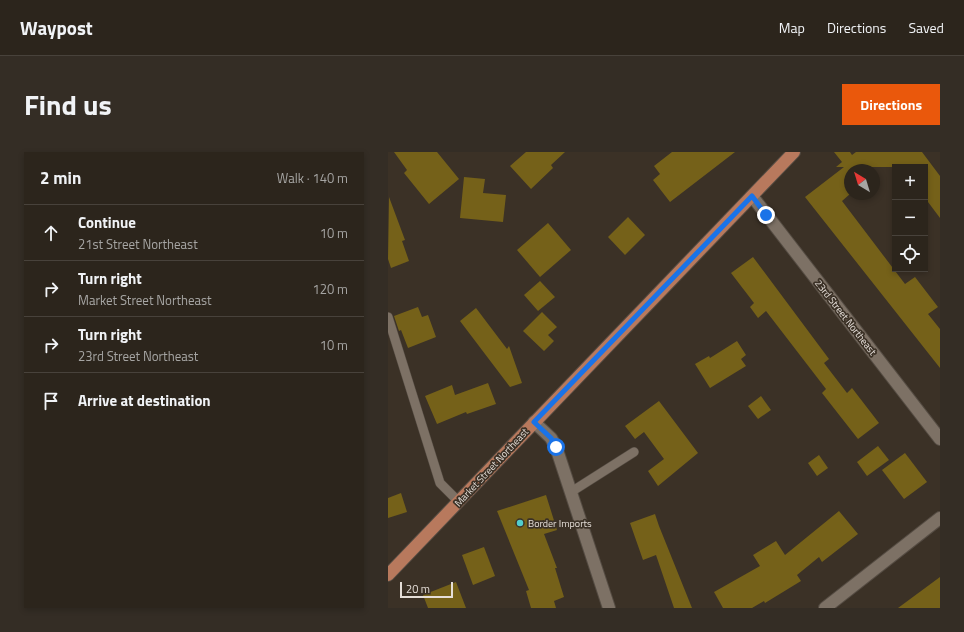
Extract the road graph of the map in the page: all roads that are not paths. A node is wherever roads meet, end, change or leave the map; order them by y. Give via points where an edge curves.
1 (791, 153) edge
2 (752, 196) junction
3 (388, 317) edge
4 (534, 422) junction
5 (940, 438) edge
6 (634, 452) dead end
7 (571, 492) junction
8 (459, 502) junction
9 (940, 518) edge
10 (388, 576) edge
11 (609, 608) edge
12 (825, 608) edge

1 - 2 main road, Market Street Northeast
2 - 4 main road, Market Street Northeast
2 - 5 street, 23rd Street Northeast
3 - 8 lane via 440,483
4 - 7 street via 551,438 556,447
4 - 8 main road, Market Street Northeast
6 - 7 lane
7 - 11 street
8 - 10 main road, Market Street Northeast
9 - 12 street

